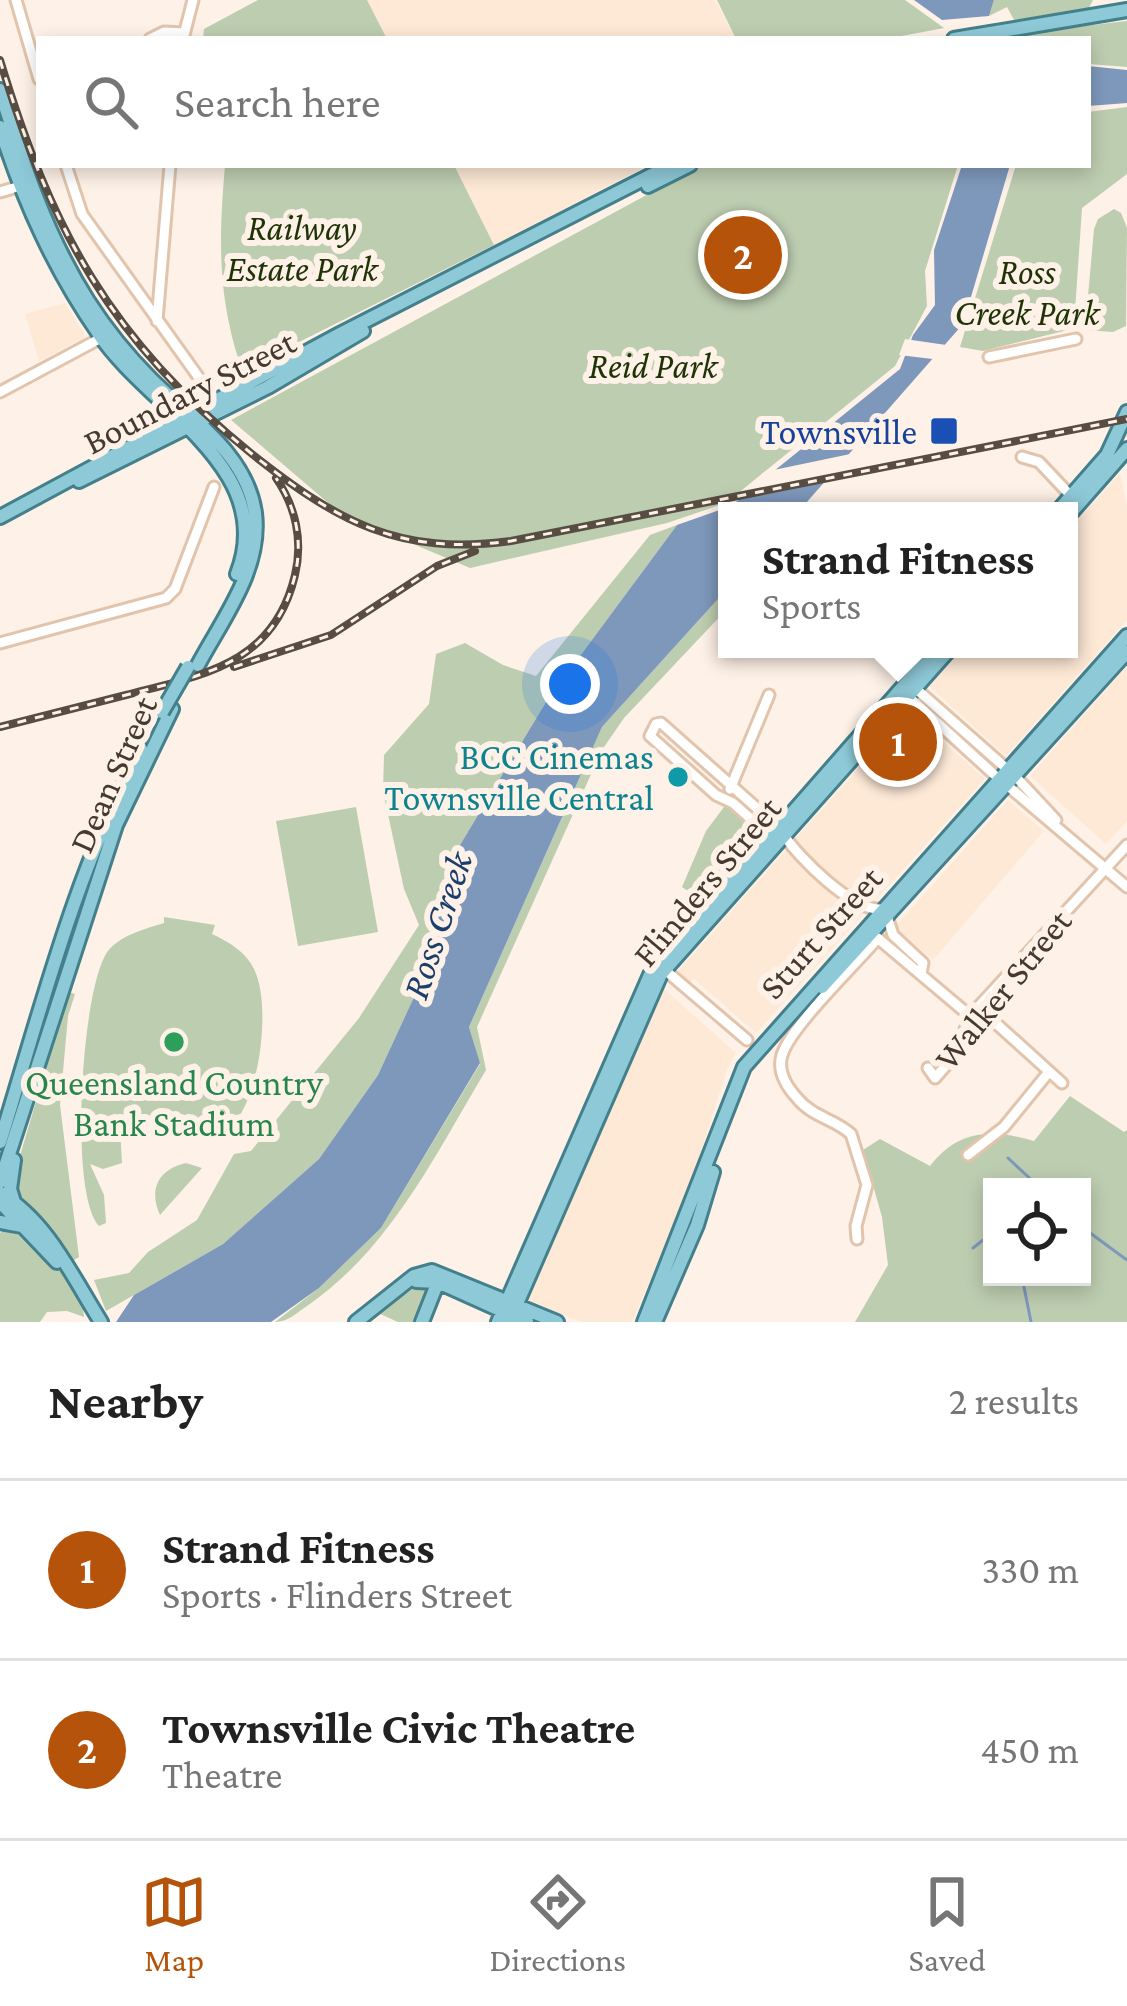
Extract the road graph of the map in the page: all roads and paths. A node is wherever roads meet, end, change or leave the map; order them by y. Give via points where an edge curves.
1 (16, 0) edge
2 (193, 0) edge
3 (1102, 7) edge
4 (1126, 11) edge
5 (183, 36) edge
6 (968, 36) edge
7 (36, 69) edge
8 (0, 90) edge
9 (0, 127) edge
10 (67, 168) edge
11 (170, 168) edge
12 (665, 168) edge
13 (684, 168) edge
14 (24, 185) junction
15 (0, 192) edge
16 (157, 321) junction
17 (101, 338) junction
18 (1076, 339) dead end
19 (989, 357) dead end
20 (202, 382) dead end
21 (275, 382) junction
22 (0, 392) edge
23 (161, 404) junction
24 (1127, 412) edge
25 (189, 422) junction
26 (1124, 433) edge
27 (222, 447) junction
28 (1127, 449) edge
29 (1022, 457) dead end
30 (103, 461) junction
31 (1121, 466) edge
32 (214, 488) dead end
33 (1071, 496) junction
34 (33, 499) junction
35 (1066, 502) edge
36 (1078, 507) edge
37 (0, 517) edge
38 (1127, 636) edge
39 (0, 643) edge
40 (1127, 652) edge
41 (930, 658) edge
42 (940, 658) edge
43 (193, 666) junction
44 (908, 688) junction
45 (769, 695) dead end
46 (991, 754) junction
47 (982, 764) junction
48 (1008, 778) junction
49 (731, 785) junction
50 (724, 800) junction
51 (780, 836) junction
52 (1127, 845) edge
53 (1106, 868) junction
54 (1127, 887) edge
55 (854, 902) junction
56 (81, 904) junction
57 (884, 912) junction
58 (877, 936) junction
59 (665, 970) junction
60 (635, 1003) junction
61 (975, 1012) junction
62 (747, 1040) dead end
63 (928, 1068) dead end
64 (1048, 1073) junction
65 (1062, 1083) dead end
66 (22, 1112) junction
67 (0, 1140) edge
68 (968, 1155) dead end
69 (0, 1182) edge
70 (5, 1199) edge
71 (0, 1222) edge
72 (37, 1238) junction
73 (857, 1239) dead end
74 (71, 1276) junction
75 (440, 1277) junction
76 (507, 1313) edge
77 (101, 1322) edge
78 (356, 1322) edge
79 (422, 1322) edge
80 (527, 1322) edge
81 (556, 1322) edge
82 (644, 1322) edge
83 (655, 1322) edge

1 - 7 street
2 - 5 street
3 - 4 main road
3 - 6 main road
8 - 14 main road
9 - 14 main road
10 - 16 street via 82,214
11 - 16 street
12 - 25 main road, Boundary Street
13 - 21 main road, Boundary Street
14 - 15 street
14 - 17 main road via 56,267
14 - 25 main road via 110,332
16 - 20 street
17 - 22 street
17 - 23 main road
18 - 19 street
21 - 25 main road, Boundary Street
21 - 27 main road via 220,420
23 - 25 main road
23 - 30 main road via 160,423
24 - 26 main road
25 - 27 main road, Dean Street
25 - 30 main road, Boundary Street
25 - 34 main road, Boundary Street via 113,467
25 - 43 main road, Dean Street via 229,476 245,536 233,586
26 - 33 main road
27 - 43 main road, Dean Street via 253,504 253,558
28 - 31 main road
29 - 33 street via 1042,464
30 - 34 main road, Boundary Street
31 - 36 main road
32 - 39 street via 166,598
33 - 35 main road
34 - 37 main road, Boundary Street
38 - 48 main road, Sturt Street
40 - 48 main road, Sturt Street
41 - 44 main road, Flinders Street
42 - 44 main road, Flinders Street
43 - 56 main road, Dean Street, bridge via 119,792
44 - 46 street
44 - 47 street
44 - 51 main road, Flinders Street
45 - 49 street
46 - 47 street
46 - 48 street
47 - 48 street
48 - 53 street
48 - 57 main road, Sturt Street
49 - 50 street
49 - 50 street via 661,723 649,731
49 - 51 street
50 - 51 street
51 - 55 street
51 - 59 main road, Flinders Street
51 - 60 main road, Flinders Street via 668,951
52 - 53 street, Walker Street
53 - 54 street
53 - 61 street, Walker Street
55 - 57 street
55 - 58 street
56 - 66 main road, Dean Street via 81,929
56 - 67 main road, Dean Street
57 - 58 main road, Sturt Street
58 - 61 street via 922,961 921,973
58 - 73 street via 793,1036 781,1065 803,1105 850,1132 867,1185
58 - 82 main road, Sturt Street via 743,1066
58 - 83 main road, Sturt Street via 744,1081
59 - 60 main road
59 - 62 street
59 - 76 main road, Flinders Street
60 - 76 main road, Flinders Street
61 - 63 street, Walker Street via 954,1057 934,1078
61 - 64 street
64 - 65 street
64 - 68 street via 1004,1127
66 - 69 main road, Dean Street
66 - 70 main road
70 - 72 main road
70 - 74 main road via 50,1239
71 - 72 main road
72 - 74 main road
74 - 77 main road
75 - 76 main road
75 - 78 main road via 418,1274
75 - 79 main road
76 - 80 main road
76 - 81 main road

